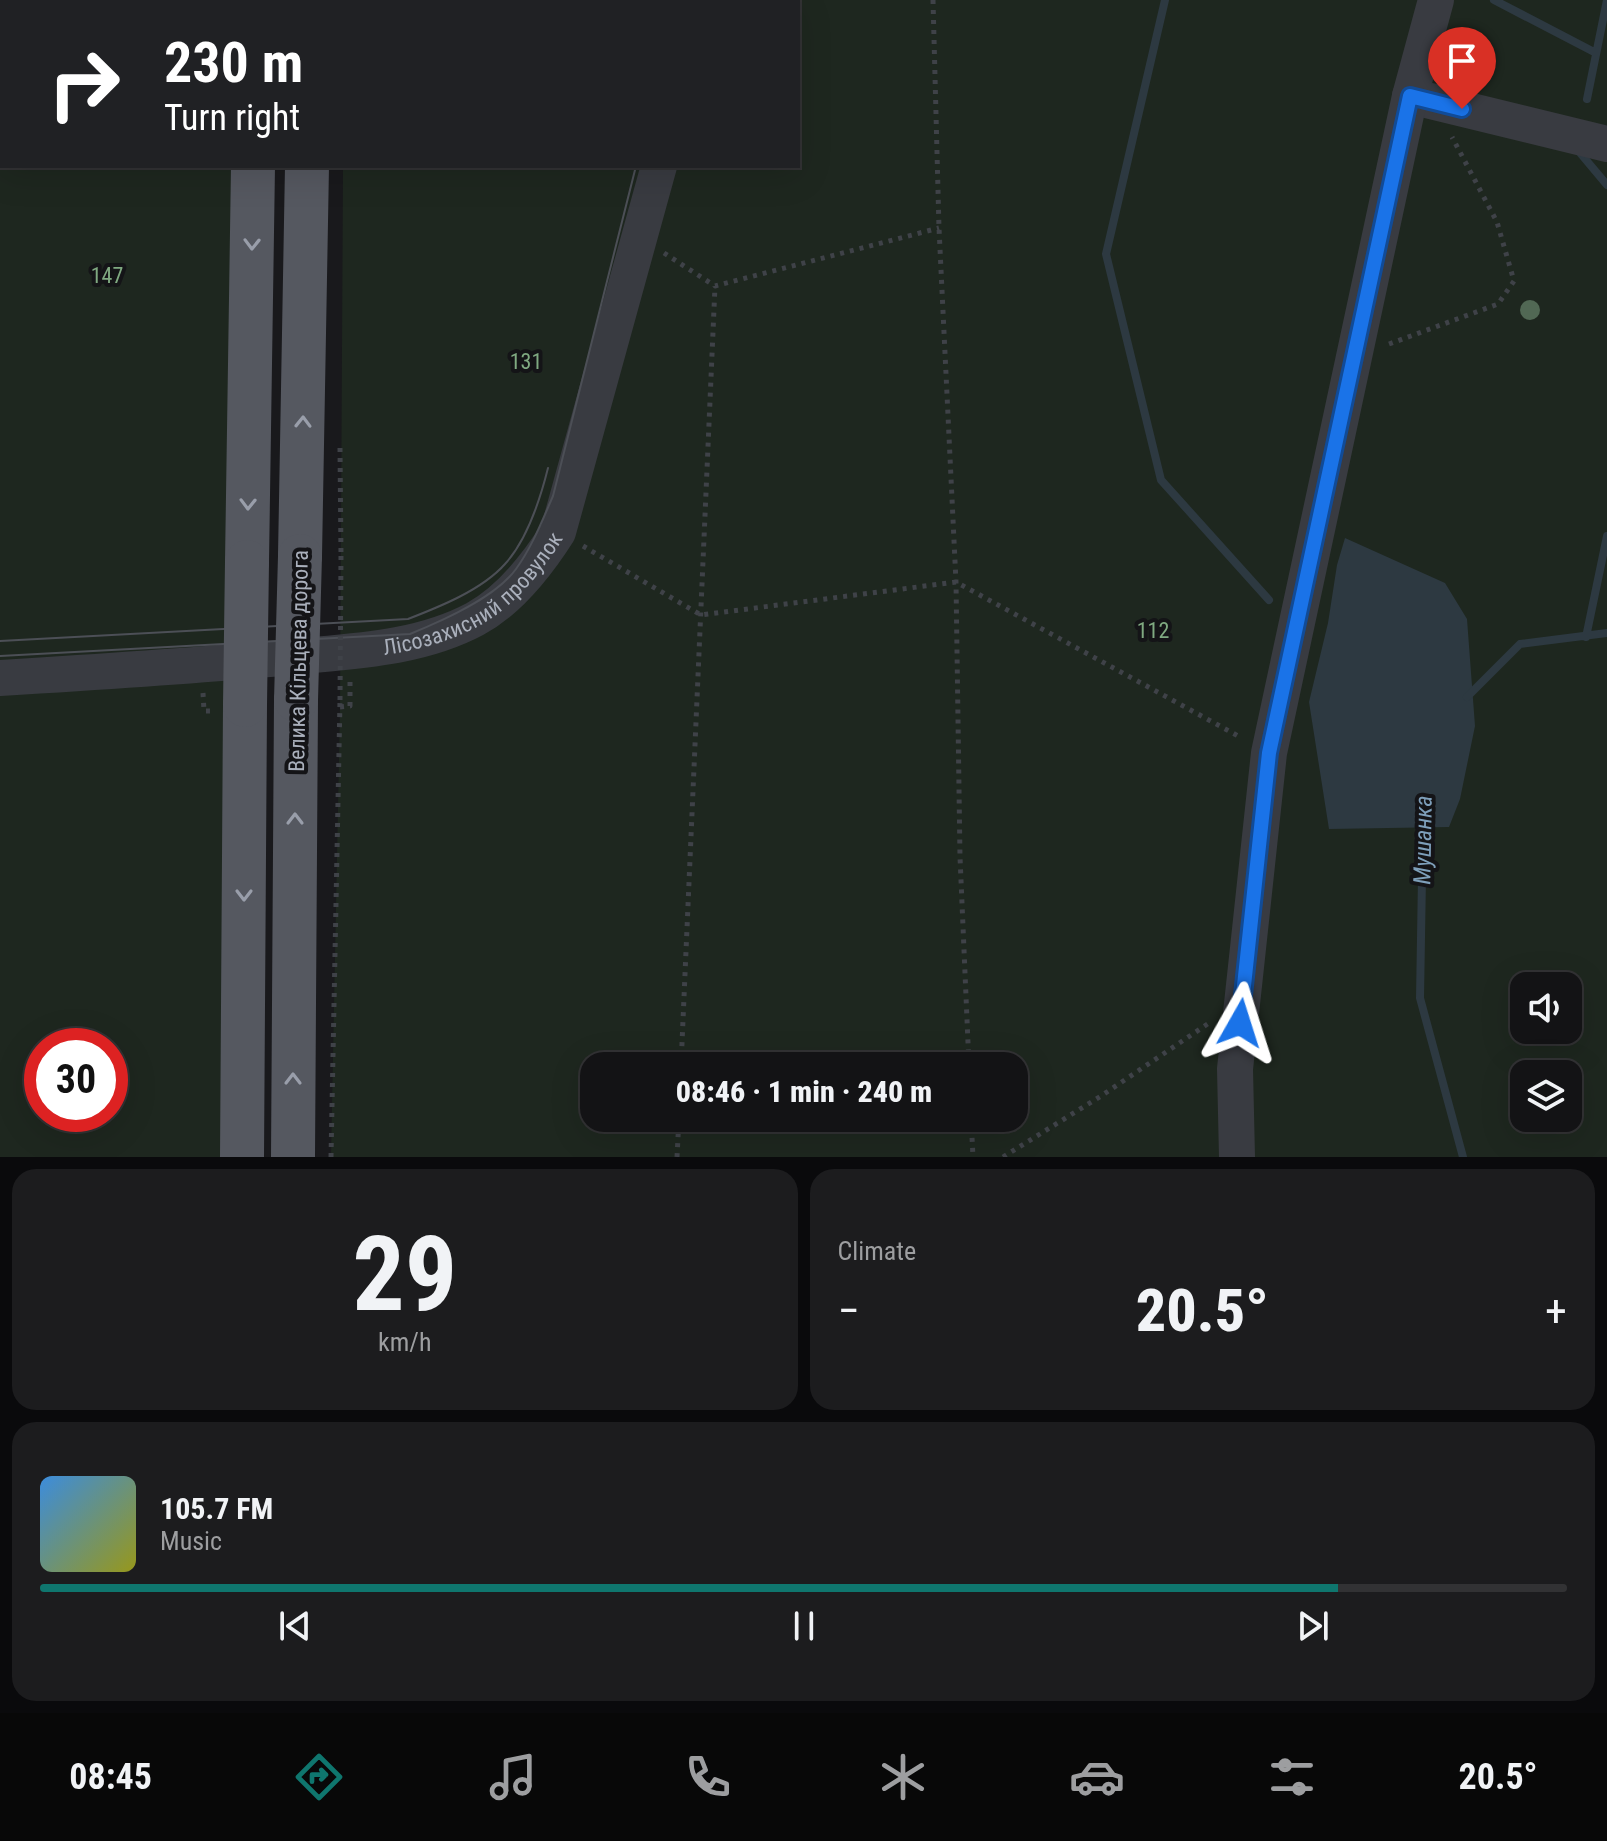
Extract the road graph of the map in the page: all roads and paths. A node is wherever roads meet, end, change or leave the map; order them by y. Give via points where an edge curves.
1 (933, 0) edge
2 (1436, 0) edge
3 (1422, 99) junction
4 (1607, 144) edge
5 (253, 168) edge
6 (307, 168) edge
7 (658, 168) edge
8 (939, 228) junction
9 (640, 238) junction
10 (715, 286) junction
11 (1355, 356) junction
12 (558, 532) junction
13 (321, 556) junction
14 (956, 582) junction
15 (701, 615) junction
16 (350, 677) dead end
17 (0, 678) edge
18 (203, 686) dead end
19 (340, 704) junction
20 (228, 708) junction
21 (1269, 753) junction
22 (1243, 1000) junction
23 (682, 1052) edge
24 (968, 1052) edge
25 (678, 1132) edge
26 (972, 1132) edge
27 (242, 1157) edge
28 (293, 1157) edge
29 (331, 1157) edge
30 (677, 1157) edge
31 (973, 1157) edge
32 (1003, 1157) edge
33 (1237, 1157) edge

1 - 8 path
2 - 3 street
3 - 4 street
3 - 11 street
3 - 11 path via 1497,222 1514,281 1498,304
5 -> 20 main road, bridge via 247,562
13 -> 6 main road, Велика Кільцева дорога
7 - 9 street, Лісозахисний провулок
8 - 10 path
8 - 14 path
9 - 10 path
9 - 12 street, Лісозахисний провулок
10 - 15 path
11 - 21 street
12 - 15 path
12 - 17 street, Лісозахисний провулок via 539,562 508,594 476,619 418,642 225,663
13 - 19 path, bridge
28 -> 13 main road, Велика Кільцева дорога, bridge via 296,700
14 - 15 path
14 - 21 path
14 - 24 path
15 - 23 path
16 - 19 path via 350,706
18 - 20 path via 204,711
19 - 29 path
20 -> 27 main road
21 - 22 street
22 - 32 path
22 - 33 street via 1235,1069
25 - 30 path
26 - 31 path

